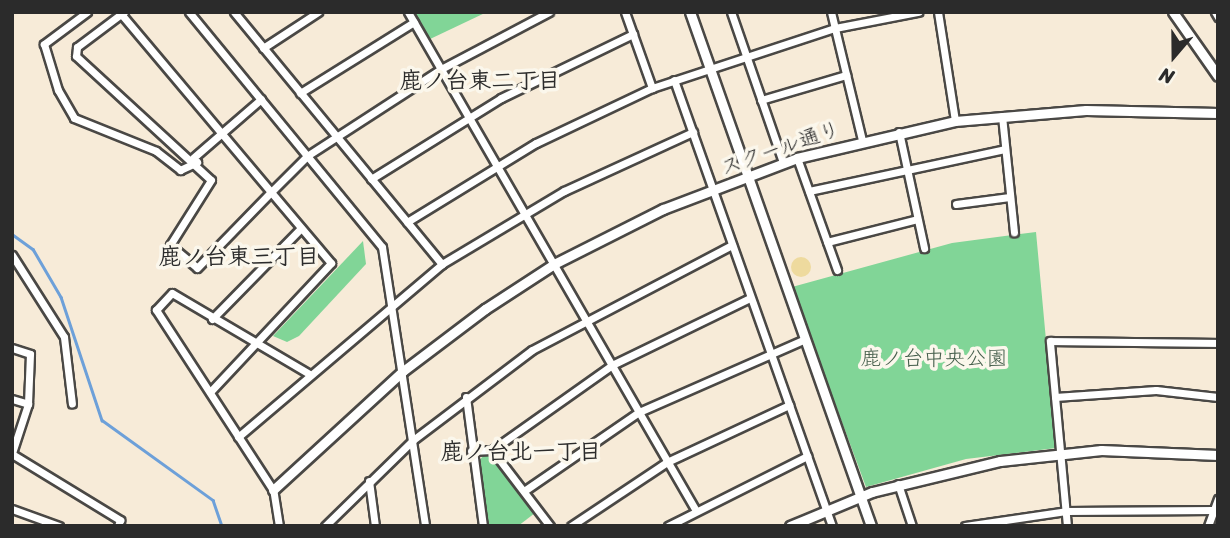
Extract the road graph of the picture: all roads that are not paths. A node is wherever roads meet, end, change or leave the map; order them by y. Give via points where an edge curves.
1 (87, 12) edge
2 (189, 12) edge
3 (234, 12) edge
4 (318, 12) edge
5 (408, 12) edge
6 (549, 12) edge
7 (625, 12) edge
8 (690, 12) edge
9 (731, 12) edge
10 (831, 12) edge
11 (919, 12) edge
12 (938, 12) edge
13 (1173, 12) edge
14 (1214, 12) edge
15 (122, 13) edge
16 (1218, 17) edge
17 (414, 22) junction
18 (835, 28) junction
19 (633, 34) junction
20 (263, 48) junction
21 (746, 55) junction
22 (441, 69) junction
23 (710, 69) junction
24 (846, 75) junction
25 (1218, 76) edge
26 (674, 80) junction
27 (652, 88) junction
28 (300, 93) junction
29 (261, 99) junction
30 (761, 100) junction
31 (1218, 113) edge
32 (469, 117) junction
33 (1002, 117) junction
34 (954, 121) junction
35 (693, 132) junction
36 (899, 132) junction
37 (221, 133) junction
38 (336, 136) junction
39 (862, 140) junction
40 (1005, 149) junction
41 (307, 156) junction
42 (797, 158) junction
43 (195, 160) junction
44 (783, 162) junction
45 (496, 165) junction
46 (906, 166) junction
47 (748, 176) junction
48 (371, 179) junction
49 (713, 189) junction
50 (809, 191) junction
51 (271, 192) junction
52 (1010, 197) junction
53 (956, 204) dead end
54 (524, 213) junction
55 (917, 219) junction
56 (407, 222) junction
57 (301, 228) junction
58 (1014, 232) dead end
59 (827, 242) junction
60 (732, 245) junction
61 (924, 248) dead end
62 (12, 255) edge
63 (442, 264) junction
64 (554, 264) junction
65 (837, 270) dead end
66 (750, 298) junction
67 (393, 301) junction
68 (584, 318) junction
69 (212, 319) junction
70 (805, 339) junction
71 (1218, 343) edge
72 (256, 345) junction
73 (12, 348) edge
74 (770, 352) junction
75 (612, 365) junction
76 (403, 371) junction
77 (308, 373) junction
78 (210, 391) junction
79 (466, 397) junction
80 (1055, 397) junction
81 (1218, 397) edge
82 (12, 399) edge
83 (28, 404) junction
84 (72, 404) dead end
85 (789, 405) junction
86 (639, 412) junction
87 (238, 438) junction
88 (413, 440) junction
89 (492, 450) junction
90 (471, 451) junction
91 (1060, 452) junction
92 (12, 454) edge
93 (1218, 455) edge
94 (807, 456) junction
95 (667, 462) junction
96 (369, 481) junction
97 (898, 484) junction
98 (273, 491) junction
99 (524, 491) junction
100 (860, 496) junction
101 (1218, 499) edge
102 (12, 509) edge
103 (695, 509) junction
104 (826, 510) junction
105 (1214, 510) junction
106 (1066, 511) junction
107 (327, 525) edge
108 (58, 526) edge
109 (118, 526) edge
110 (279, 526) edge
111 (375, 526) edge
112 (425, 526) edge
113 (483, 526) edge
114 (550, 526) edge
115 (571, 526) edge
116 (668, 526) edge
117 (790, 526) edge
118 (832, 526) edge
119 (871, 526) edge
120 (912, 526) edge
121 (965, 526) edge
122 (1067, 526) edge
123 (1208, 526) edge

1 - 43 street via 44,44 58,90 74,118 156,151 180,170
2 - 29 street
3 - 20 street
4 - 20 street
5 - 17 street
6 - 22 street
7 - 19 street
8 - 23 street
9 - 21 street
10 - 18 street
11 - 18 street
12 - 34 street
13 - 25 street
14 - 16 street
15 - 37 street
15 - 43 street via 76,47 76,56
17 - 22 street
17 - 28 street
18 - 21 street
18 - 24 street
19 - 27 street
19 - 32 street
20 - 28 street
21 - 23 street
21 - 30 street
22 - 32 street
22 - 38 street
23 - 26 street
23 - 47 street
24 - 30 street
24 - 39 street
26 - 27 street
26 - 35 street
27 - 45 street
28 - 38 street
29 - 37 street
29 - 41 street
30 - 44 street
31 - 33 street, スクール通り via 1086,110
32 - 45 street
32 - 48 street
33 - 34 street, スクール通り
33 - 40 street
34 - 36 street, スクール通り
35 - 49 street
35 - 54 street
36 - 39 street, スクール通り
36 - 46 street
37 - 43 street
37 - 51 street
38 - 41 street
38 - 48 street
39 - 42 street, スクール通り
40 - 46 street
40 - 52 street
41 - 51 street
41 - 67 street via 382,247
42 - 44 street, スクール通り
42 - 50 street
43 - 51 street via 211,180 170,244 197,268
44 - 47 street, スクール通り
45 - 54 street
45 - 56 street
46 - 50 street
46 - 55 street
47 - 49 street, スクール通り
47 - 70 street
48 - 56 street
49 - 60 street
49 - 64 street, スクール通り
50 - 59 street
51 - 57 street
52 - 53 street
52 - 58 street
54 - 63 street
54 - 64 street
55 - 59 street
55 - 61 street
56 - 63 street
57 - 69 street
57 - 72 street via 331,263
59 - 65 street
60 - 66 street
60 - 68 street
62 - 84 street via 64,337
63 - 67 street
64 - 68 street
64 - 76 street, スクール通り
66 - 74 street
66 - 75 street
67 - 76 street
67 - 77 street
68 - 75 street
68 - 79 street
69 - 72 street
69 - 78 street via 172,293 156,310
70 - 74 street
70 - 100 street
71 - 80 street via 1050,341
72 - 77 street
72 - 78 street
73 - 83 street via 30,354
74 - 85 street
74 - 86 street
75 - 86 street
75 - 89 street
76 - 88 street
76 - 98 street, スクール通り
77 - 87 street
78 - 87 street
79 - 88 street
79 - 90 street
80 - 81 street via 1156,390
80 - 91 street
82 - 83 street
83 - 92 street
85 - 94 street
85 - 95 street
86 - 95 street
86 - 99 street
87 - 98 street
88 - 96 street
88 - 112 street
89 - 90 street
89 - 99 street
90 - 113 street
91 - 93 street
91 - 97 street
91 - 106 street
92 - 109 street via 120,520
94 - 103 street
94 - 104 street
95 - 103 street
95 - 115 street
96 - 107 street
96 - 111 street
97 - 100 street
97 - 120 street
98 - 110 street
99 - 114 street
100 - 104 street
100 - 119 street
101 - 105 street
102 - 108 street
103 - 116 street
104 - 117 street
104 - 118 street
105 - 106 street
105 - 123 street
106 - 121 street
106 - 122 street

